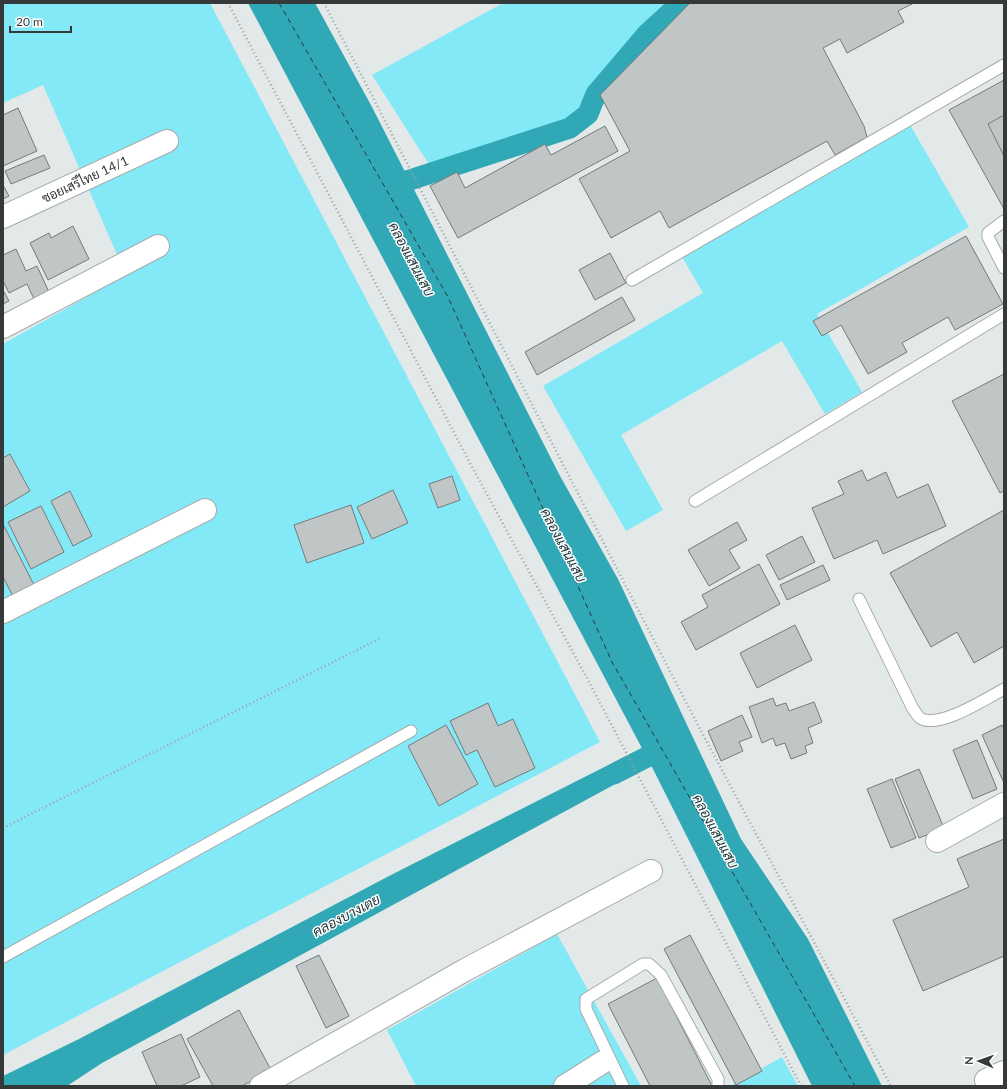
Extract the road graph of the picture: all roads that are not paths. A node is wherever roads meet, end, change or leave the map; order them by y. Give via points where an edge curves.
1 (1004, 66) edge
2 (167, 141) dead end
3 (3, 217) edge
4 (1004, 221) edge
5 (158, 246) dead end
6 (1004, 268) edge
7 (632, 280) dead end
8 (1004, 314) edge
9 (3, 327) edge
10 (695, 500) dead end
11 (205, 510) dead end
12 (859, 599) dead end
13 (3, 612) edge
14 (1004, 689) edge
15 (411, 731) dead end
16 (1004, 804) edge
17 (937, 841) dead end
18 (652, 871) dead end
19 (3, 957) edge
20 (606, 1060) junction
21 (261, 1086) edge
22 (565, 1086) edge
23 (623, 1086) edge
24 (718, 1086) edge

1 - 7 lane
2 - 3 street, ซอยเสรีไทย 14/1
4 - 6 lane via 988,233
5 - 9 street
8 - 10 lane
11 - 13 street
12 - 14 lane via 912,708 920,718 943,720
15 - 19 lane
16 - 17 street
18 - 21 street via 465,970
20 - 22 street
20 - 23 lane
20 - 24 lane via 586,1009 586,999 643,964 649,964 661,975 718,1079

